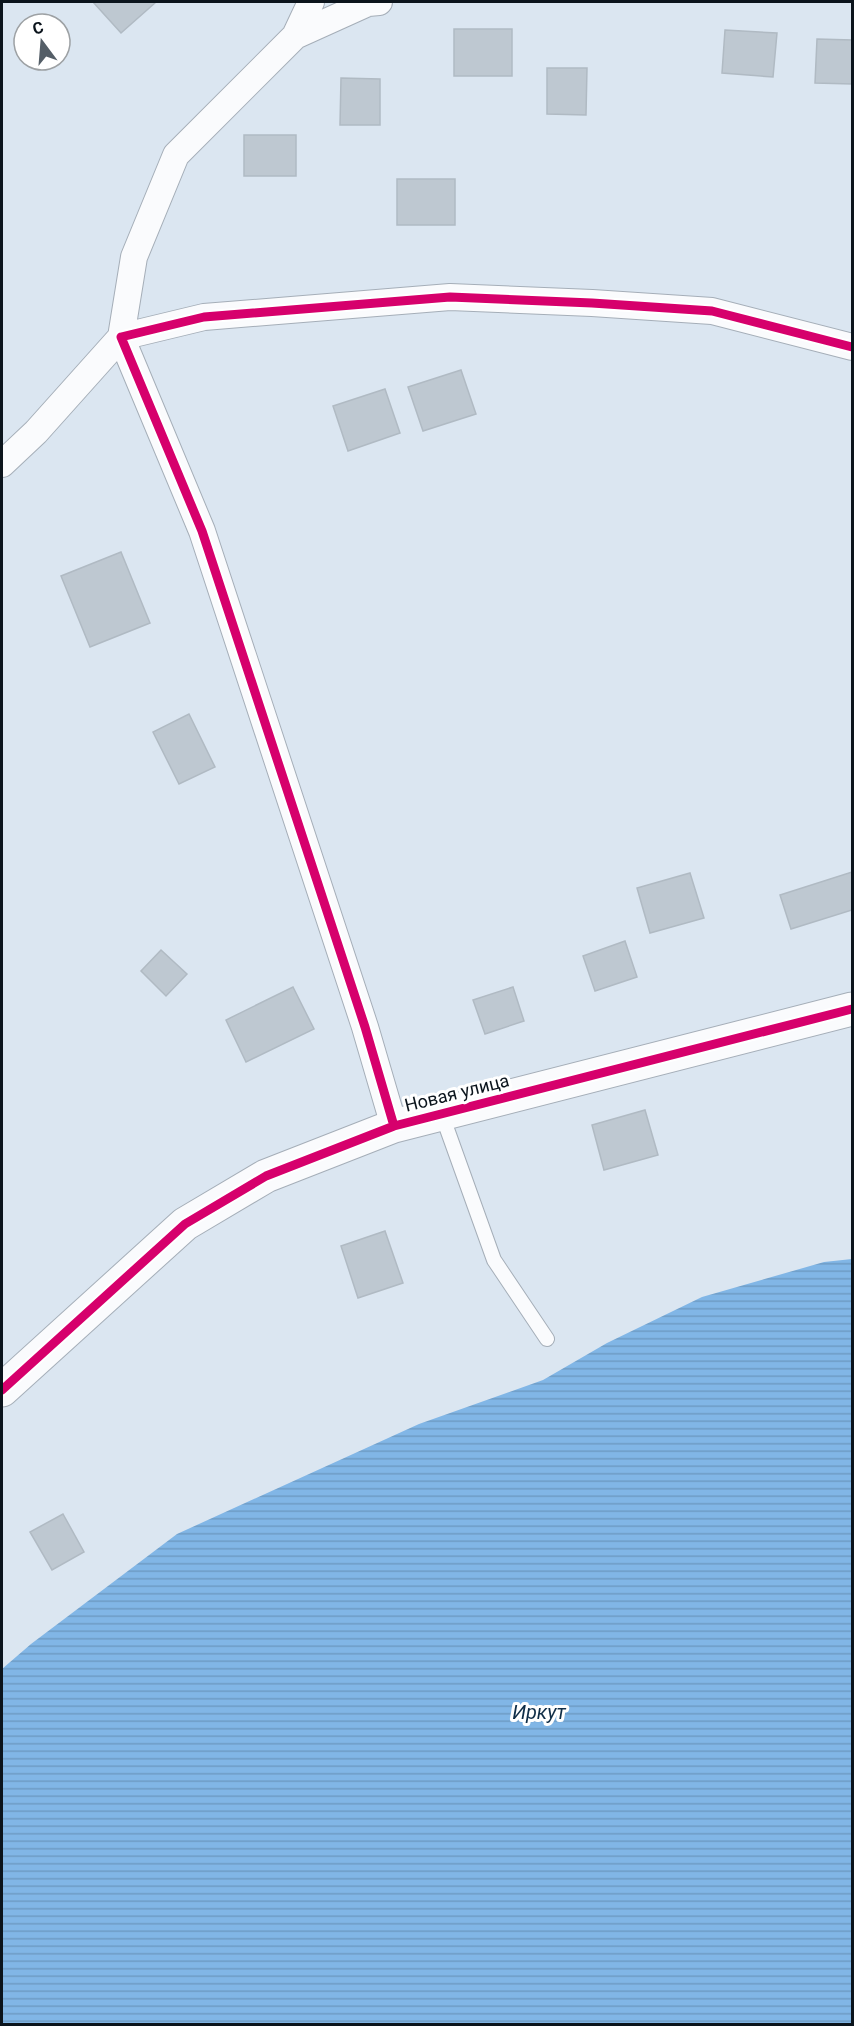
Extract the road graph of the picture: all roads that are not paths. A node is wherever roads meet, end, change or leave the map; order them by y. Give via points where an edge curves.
1 (311, 2) edge
2 (379, 2) edge
3 (295, 36) junction
4 (121, 337) junction
5 (852, 347) edge
6 (2, 464) edge
7 (852, 1009) edge
8 (442, 1115) junction
9 (394, 1126) junction
10 (547, 1339) dead end
11 (2, 1390) edge

1 - 3 street
2 - 3 street via 368,3
3 - 4 street via 176,155 134,257
4 - 5 street via 204,317 450,297 712,311
4 - 6 street
4 - 9 street via 202,531
7 - 8 street, Новая улица
8 - 9 street, Новая улица
8 - 10 lane via 494,1260
9 - 11 street, Новая улица via 266,1176 185,1224

